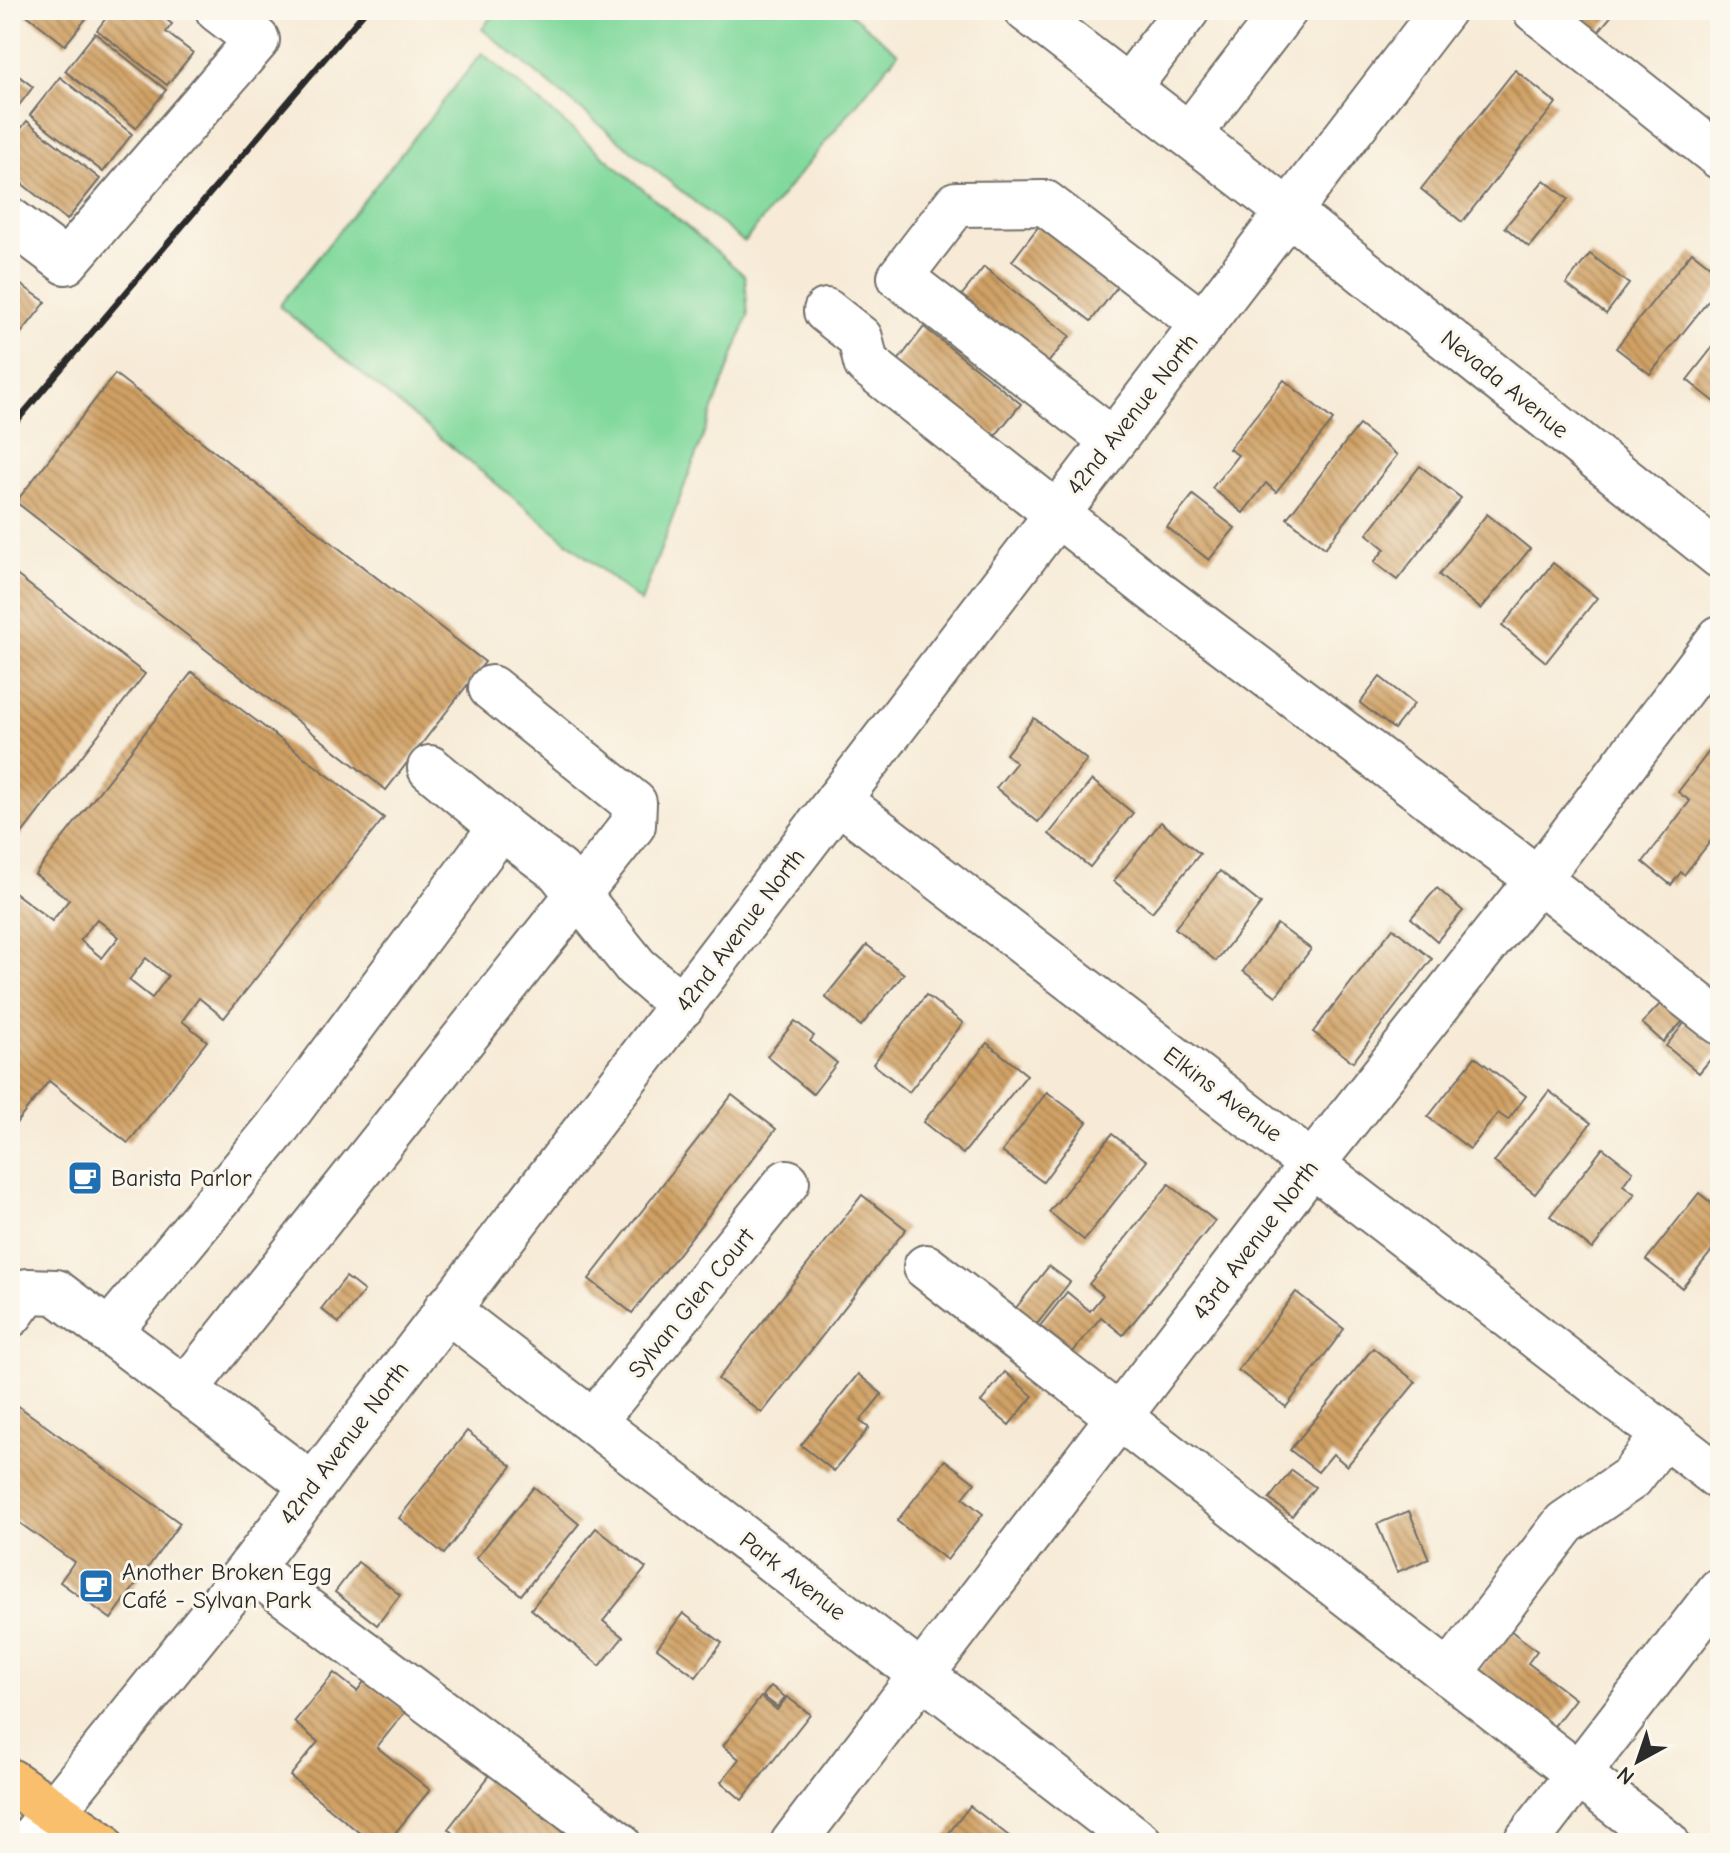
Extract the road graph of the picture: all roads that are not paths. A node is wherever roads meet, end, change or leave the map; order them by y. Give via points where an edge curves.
1 (218, 10) edge
2 (1187, 10) edge
3 (1285, 10) edge
4 (1443, 10) edge
5 (1535, 10) edge
6 (1046, 16) edge
7 (1128, 88) junction
8 (1189, 135) junction
9 (1720, 157) edge
10 (1290, 213) junction
11 (10, 220) edge
12 (826, 311) dead end
13 (1203, 324) junction
14 (1112, 440) junction
15 (1057, 511) junction
16 (1720, 556) edge
17 (1720, 638) edge
18 (491, 688) dead end
19 (430, 768) dead end
20 (838, 800) junction
21 (511, 835) junction
22 (1538, 879) junction
23 (576, 893) junction
24 (682, 1006) junction
25 (1720, 1022) edge
26 (1313, 1163) junction
27 (787, 1182) dead end
28 (926, 1267) dead end
29 (446, 1309) junction
30 (10, 1315) edge
31 (109, 1332) junction
32 (185, 1390) junction
33 (1119, 1420) junction
34 (593, 1422) junction
35 (1664, 1435) junction
36 (1720, 1478) edge
37 (312, 1485) junction
38 (250, 1568) junction
39 (1720, 1590) edge
40 (1449, 1674) junction
41 (924, 1676) junction
42 (1579, 1776) junction
43 (10, 1781) edge
44 (41, 1828) edge
45 (1641, 1836) edge
46 (100, 1843) edge
47 (618, 1843) edge
48 (793, 1843) edge
49 (1140, 1843) edge
50 (1525, 1843) edge

1 - 11 street via 257,40 66,262
2 - 7 street
3 - 8 street
4 - 10 street, 42nd Avenue North
5 - 9 street
6 - 7 street, Nevada Avenue
7 - 8 street, Nevada Avenue
8 - 10 street, Nevada Avenue
10 - 13 street, 42nd Avenue North
10 - 16 street, Nevada Avenue
12 - 15 street via 860,338 866,363
13 - 14 street, 42nd Avenue North
13 - 14 street via 1045,203 956,204 900,277
14 - 15 street, 42nd Avenue North
15 - 20 street, 42nd Avenue North
15 - 22 street via 1163,598
17 - 22 street, 43rd Avenue North
18 - 23 street via 634,803 633,825
19 - 21 street
20 - 24 street, 42nd Avenue North
20 - 26 street, Elkins Avenue
21 - 23 street via 559,871
21 - 31 street via 492,839 276,1129
22 - 25 street
22 - 26 street, 43rd Avenue North
23 - 24 street via 636,967
23 - 32 street
24 - 29 street, 42nd Avenue North
26 - 33 street, 43rd Avenue North
26 - 35 street, Elkins Avenue
27 - 34 street, Sylvan Glen Court
28 - 33 street
29 - 34 street, Park Avenue
29 - 37 street, 42nd Avenue North
30 - 31 street via 28,1291 56,1292
31 - 32 street
32 - 37 street
33 - 40 street
33 - 41 street, 43rd Avenue North
34 - 41 street, Park Avenue
35 - 36 street, Elkins Avenue
35 - 40 street via 1631,1478 1565,1523
37 - 38 street, 42nd Avenue North
38 - 44 street, 42nd Avenue North
38 - 47 street
39 - 42 street
40 - 42 street
41 - 48 street, 43rd Avenue North
41 - 49 street, Park Avenue
42 - 45 street
42 - 50 street
43 - 44 main road
44 - 46 main road

